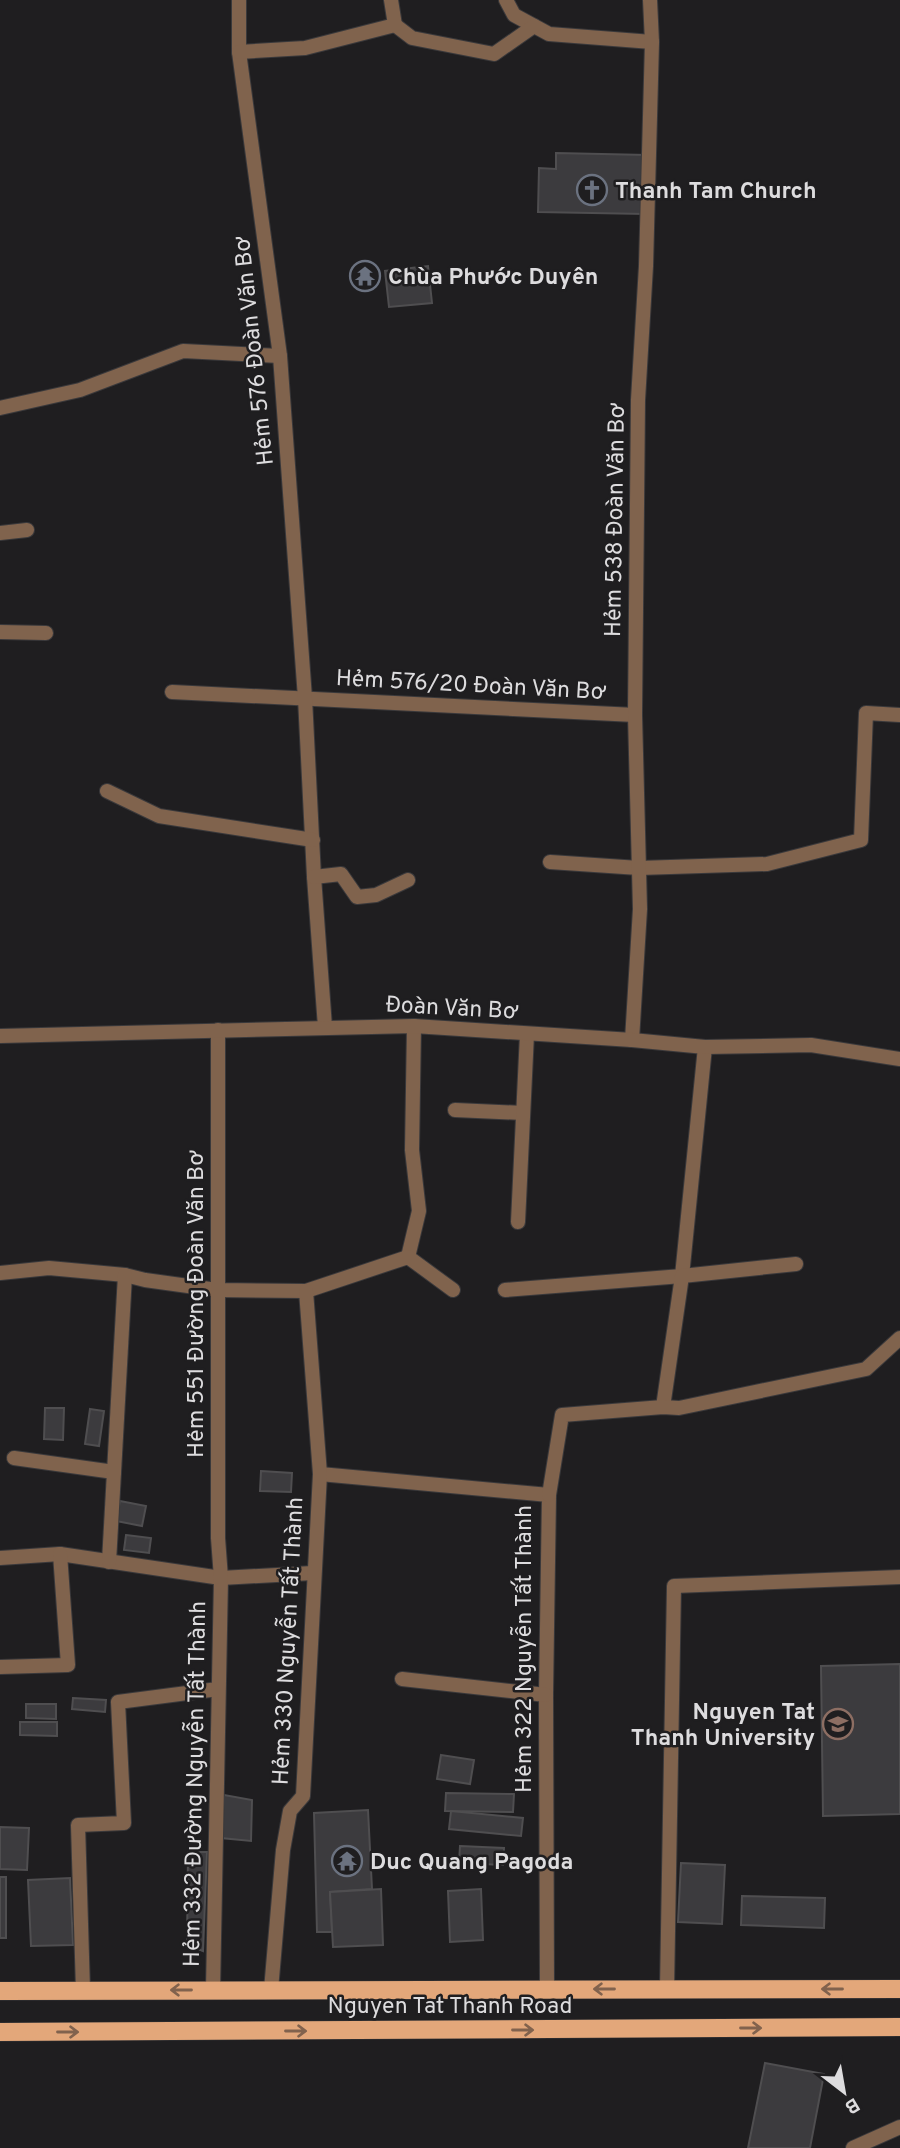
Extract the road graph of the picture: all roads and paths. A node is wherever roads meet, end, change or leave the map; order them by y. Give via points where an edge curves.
1 (239, 0) edge
2 (391, 0) edge
3 (506, 0) edge
4 (650, 0) edge
5 (395, 25) junction
6 (534, 26) junction
7 (652, 42) junction
8 (239, 52) junction
9 (281, 356) junction
10 (0, 408) edge
11 (27, 530) dead end
12 (0, 533) edge
13 (0, 632) edge
14 (46, 633) dead end
15 (172, 692) dead end
16 (305, 698) junction
17 (635, 715) junction
18 (900, 715) edge
19 (107, 791) dead end
20 (313, 840) junction
21 (550, 862) dead end
22 (639, 868) junction
23 (314, 877) junction
24 (408, 880) dead end
25 (414, 1026) junction
26 (325, 1027) junction
27 (218, 1030) junction
28 (527, 1034) junction
29 (0, 1036) edge
30 (632, 1040) junction
31 (705, 1047) junction
32 (900, 1059) edge
33 (455, 1110) dead end
34 (523, 1113) junction
35 (518, 1222) dead end
36 (408, 1256) junction
37 (796, 1264) dead end
38 (0, 1273) edge
39 (125, 1275) junction
40 (682, 1276) junction
41 (217, 1290) junction
42 (453, 1290) dead end
43 (505, 1290) dead end
44 (306, 1291) junction
45 (900, 1338) edge
46 (663, 1407) junction
47 (14, 1458) dead end
48 (114, 1472) junction
49 (320, 1474) junction
50 (549, 1495) junction
51 (60, 1554) junction
52 (0, 1558) edge
53 (109, 1562) junction
54 (313, 1573) junction
55 (900, 1577) edge
56 (221, 1578) junction
57 (0, 1667) edge
58 (402, 1679) dead end
59 (218, 1689) junction
60 (546, 1695) junction
61 (547, 1989) junction
62 (667, 1989) junction
63 (900, 1989) edge
64 (83, 1990) junction
65 (213, 1990) junction
66 (271, 1990) junction
67 (0, 1991) edge
68 (900, 2027) edge
69 (0, 2032) edge
70 (900, 2127) edge
71 (853, 2148) edge

1 - 8 street, Hẻm 576 Đoàn Văn Bơ
2 - 5 street
3 - 6 street via 514,15
4 - 7 street, Hẻm 538 Đoàn Văn Bơ
5 - 6 street via 412,38 494,54
5 - 8 street via 305,48
6 - 7 street via 549,34
7 - 17 street, Hẻm 538 Đoàn Văn Bơ via 638,400
8 - 9 street, Hẻm 576 Đoàn Văn Bơ
9 - 10 street via 183,351 80,390
9 - 16 street, Hẻm 576 Đoàn Văn Bơ
11 - 12 street
13 - 14 street
15 - 16 street
16 - 17 street, Hẻm 576/20 Đoàn Văn Bơ
16 - 20 street, Hẻm 576 Đoàn Văn Bơ
17 - 22 street, Hẻm 538 Đoàn Văn Bơ
18 - 22 street via 866,713 861,840 766,864
19 - 20 street via 159,816
20 - 23 street, Hẻm 576 Đoàn Văn Bơ
21 - 22 street
22 - 30 street, Hẻm 538 Đoàn Văn Bơ
23 - 24 street via 341,874 357,897 376,895
23 - 26 street, Hẻm 576 Đoàn Văn Bơ
25 - 26 street, Đoàn Văn Bơ
25 - 28 street, Đoàn Văn Bơ
25 - 36 street via 412,1150 419,1211
26 - 27 street, Đoàn Văn Bơ
27 - 29 street, Đoàn Văn Bơ
27 - 41 street, Hẻm 551 Đường Đoàn Văn Bơ
28 - 30 street, Đoàn Văn Bơ
28 - 34 street
30 - 31 street, Đoàn Văn Bơ
31 - 32 street, Đoàn Văn Bơ via 811,1045
31 - 40 street
33 - 34 street
34 - 35 street
36 - 42 street
36 - 44 street
37 - 40 street
38 - 39 street via 49,1268
39 - 41 street
39 - 48 street
40 - 43 street
40 - 46 street
41 - 44 street
41 - 56 street, Hẻm 551 Đường Đoàn Văn Bơ
44 - 49 street, Hẻm 330 Nguyễn Tất Thành
45 - 46 street via 866,1369 679,1408
46 - 50 street via 562,1415
47 - 48 street
48 - 53 street
49 - 50 street, Hẻm 322 Nguyễn Tất Thành
49 - 54 street, Hẻm 330 Nguyễn Tất Thành
50 - 60 street, Hẻm 322 Nguyễn Tất Thành
51 - 52 street
51 - 53 street
51 - 57 street via 68,1665
53 - 56 street
54 - 56 street
54 - 66 street, Hẻm 330 Nguyễn Tất Thành via 303,1796 290,1811 283,1850
55 - 62 street via 674,1586
56 - 59 street, Hẻm 332 Đường Nguyễn Tất Thành
58 - 60 street
59 - 64 street via 118,1702 124,1823 78,1825
59 - 65 street, Hẻm 332 Đường Nguyễn Tất Thành
60 - 61 street, Hẻm 322 Nguyễn Tất Thành
62 -> 61 main road, Nguyen Tat Thanh Road
61 - 66 main road, Nguyen Tat Thanh Road
63 -> 62 main road, Nguyen Tat Thanh Road
65 -> 64 main road, Nguyen Tat Thanh Road
64 - 67 main road, Nguyen Tat Thanh Road
65 - 66 main road, Nguyen Tat Thanh Road
69 -> 68 main road, Nguyen Tat Thanh Road
70 - 71 street

